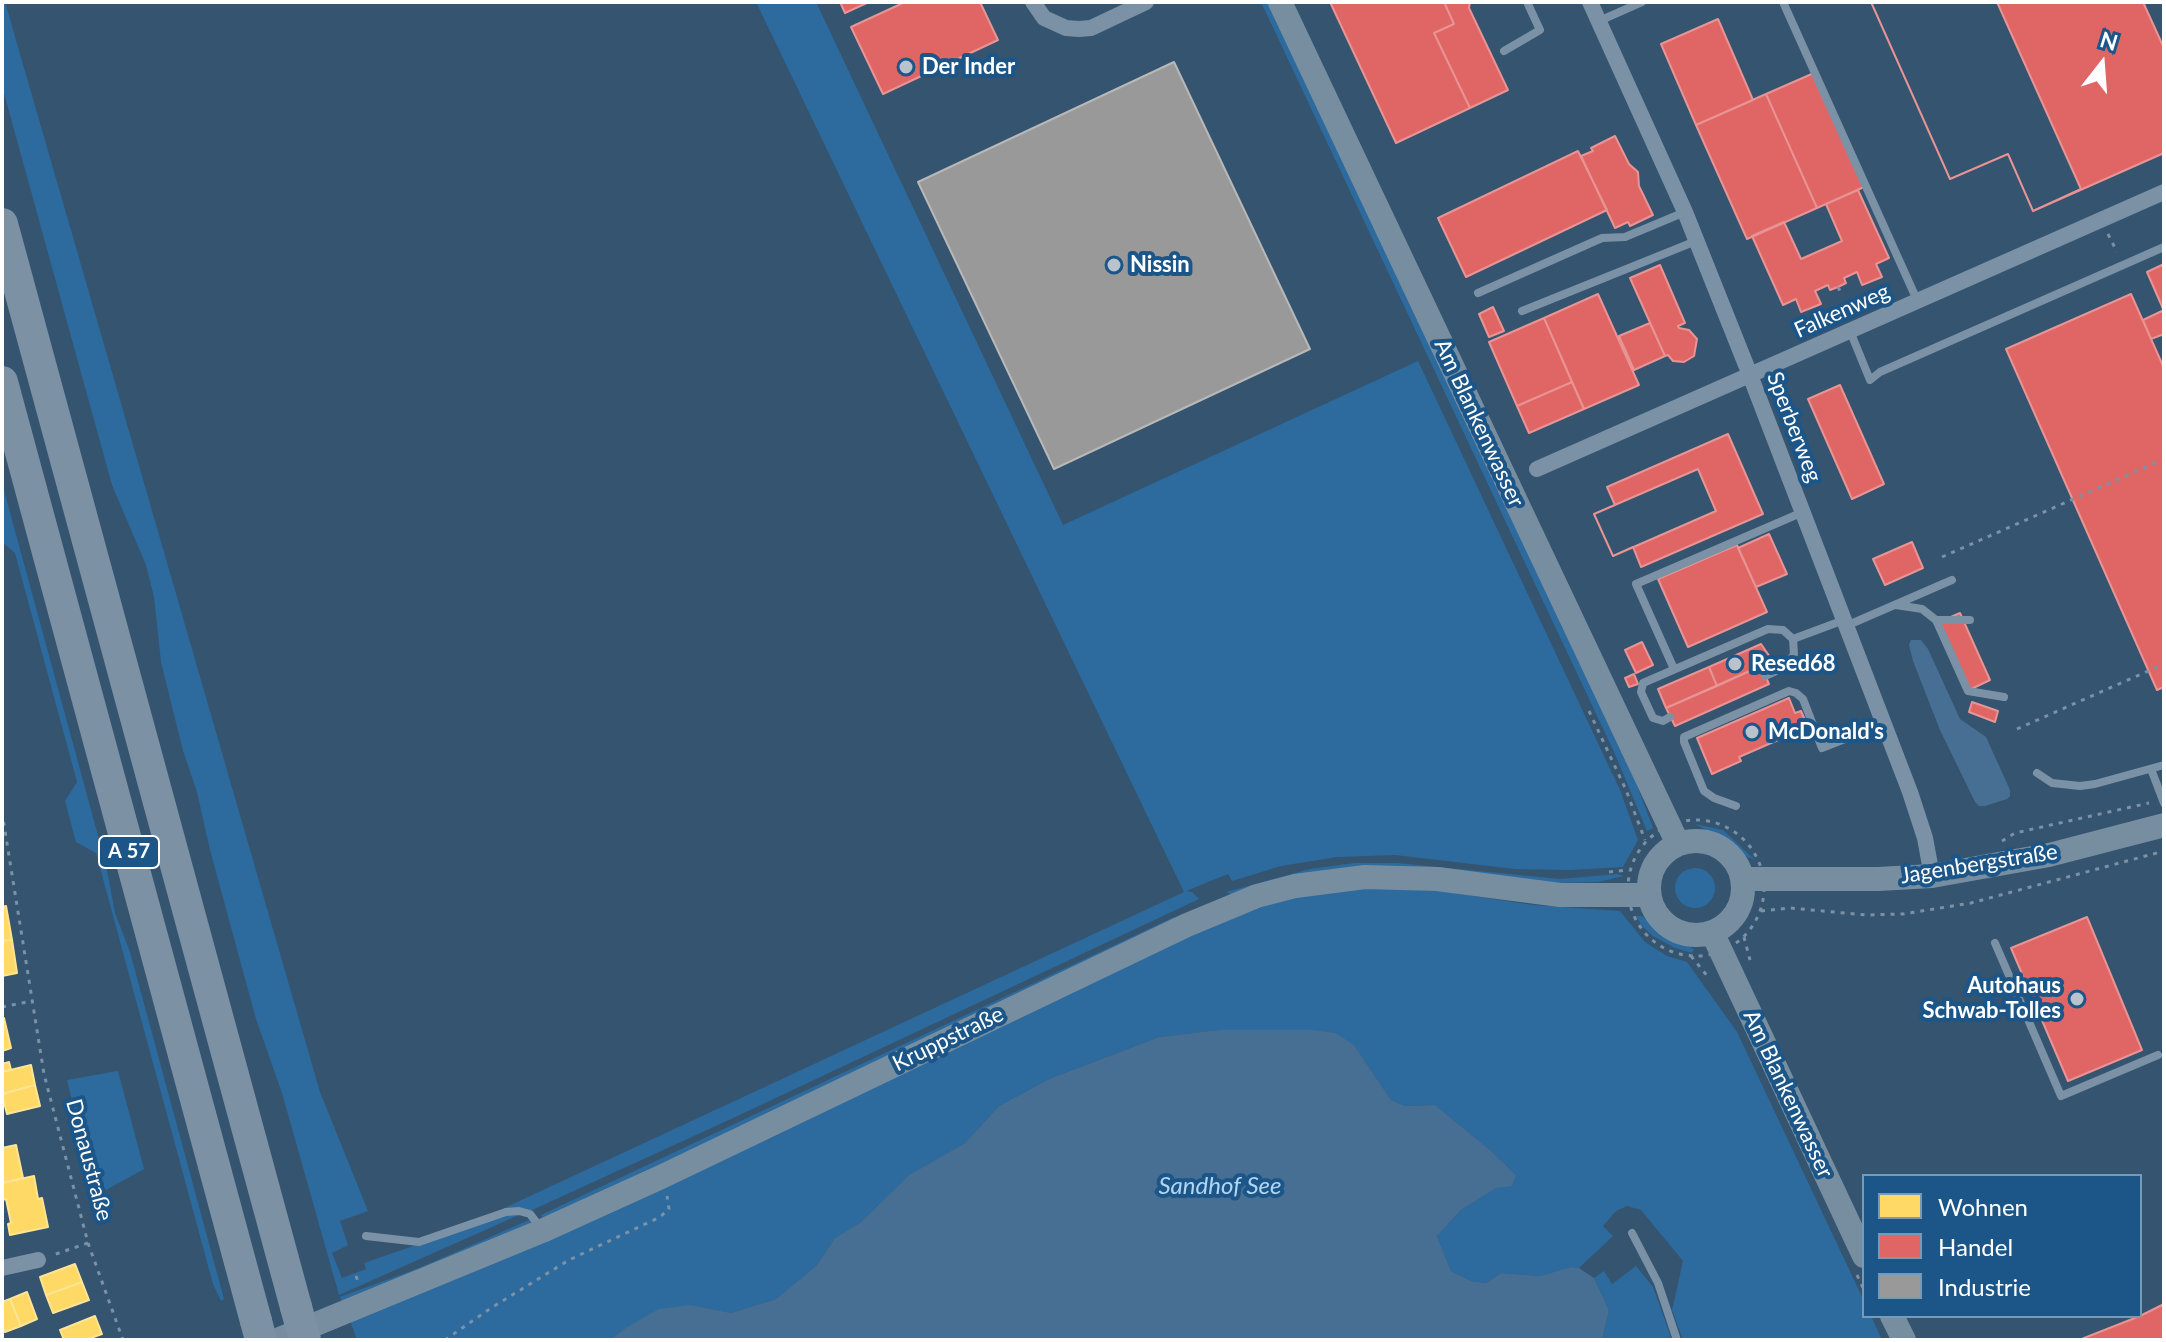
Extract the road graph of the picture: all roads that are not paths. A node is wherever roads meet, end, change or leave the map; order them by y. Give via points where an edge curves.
1 (1033, 2) edge
2 (1146, 2) edge
3 (1280, 2) edge
4 (1527, 2) edge
5 (1590, 2) edge
6 (1642, 2) edge
7 (1783, 2) edge
8 (1116, 8) edge
9 (1599, 21) junction
10 (1504, 51) dead end
11 (2164, 192) edge
12 (1685, 212) junction
13 (2, 224) edge
14 (1697, 240) junction
15 (2164, 247) edge
16 (1478, 293) dead end
17 (1918, 301) junction
18 (1522, 311) dead end
19 (1850, 331) junction
20 (1750, 375) junction
21 (2, 382) edge
22 (1537, 469) dead end
23 (1803, 512) junction
24 (1952, 580) dead end
25 (1896, 605) junction
26 (1936, 620) junction
27 (1970, 620) dead end
28 (1845, 623) junction
29 (1793, 639) junction
30 (1674, 669) junction
31 (1765, 676) dead end
32 (2004, 697) dead end
33 (1670, 717) dead end
34 (1883, 724) junction
35 (2164, 765) edge
36 (2151, 769) junction
37 (2037, 773) dead end
38 (2163, 801) edge
39 (1736, 806) dead end
40 (2164, 825) edge
41 (1673, 834) junction
42 (1932, 876) junction
43 (1753, 879) junction
44 (1638, 896) junction
45 (1716, 942) junction
46 (1995, 943) dead end
47 (2158, 1055) dead end
48 (542, 1231) junction
49 (1632, 1233) dead end
50 (366, 1236) dead end
51 (1862, 1252) edge
52 (38, 1260) road end
53 (2, 1268) edge
54 (1893, 1318) edge
55 (265, 1334) edge
56 (305, 1340) edge
57 (1677, 1340) edge
58 (1904, 1340) edge

1 - 8 street via 1044,18 1066,28 1091,28
2 - 8 street
3 - 41 street, Am Blankenwasser
4 - 10 lane via 1540,30
5 - 9 street, Sperberweg
6 - 9 lane
7 - 17 lane
9 - 12 street, Sperberweg
11 - 17 street, Falkenweg
12 - 14 street, Sperberweg
12 - 16 lane via 1625,237 1602,238
13 - 56 highway, A 57, bridge
14 - 18 lane
14 - 20 street, Sperberweg
15 - 19 lane via 1870,380
17 - 19 street, Falkenweg
19 - 20 street, Falkenweg
20 - 22 street, Falkenweg
20 - 23 street, Sperberweg
21 - 55 highway, A 57
23 - 28 street, Sperberweg
23 - 30 lane via 1636,584
24 - 25 lane
25 - 26 lane via 1922,609
25 - 28 lane
26 - 27 lane
26 - 32 lane via 1968,691
28 - 29 lane
28 - 34 street, Sperberweg
29 - 30 lane via 1783,630 1768,629
29 - 31 lane via 1791,662
30 - 33 lane via 1645,681 1641,688 1653,718
34 - 39 lane via 1822,748 1803,699 1789,691 1684,737 1704,791
34 - 42 street, Sperberweg via 1921,823
35 - 36 lane
36 - 37 lane via 2080,786 2052,783
36 - 38 lane
40 - 42 street, Jagenbergstraße via 2049,855
41 - 43 street via 1719,847
41 - 44 street
42 - 43 street, Jagenbergstraße
43 - 45 street
44 - 45 street via 1673,929
44 - 48 street, Kruppstraße via 1535,893 1400,877 1331,879 1257,896
45 - 51 street, Am Blankenwasser
46 - 47 lane via 2061,1096
48 - 50 lane via 530,1214 519,1211 419,1242
48 - 55 street, Kruppstraße
49 - 57 lane via 1658,1283
52 - 53 street
54 - 58 street

